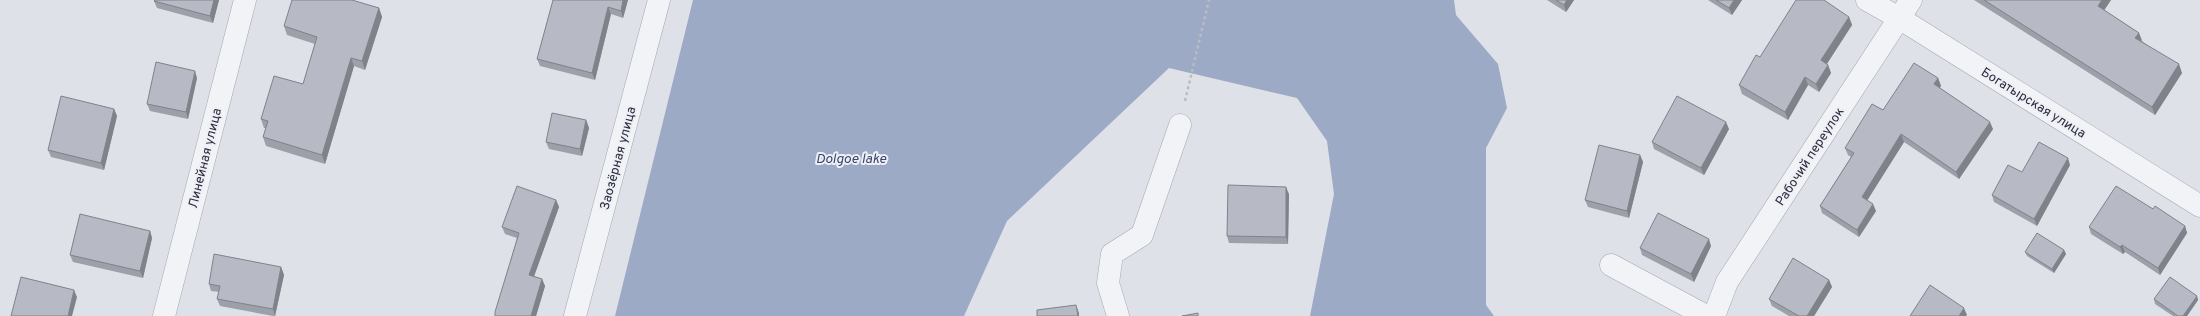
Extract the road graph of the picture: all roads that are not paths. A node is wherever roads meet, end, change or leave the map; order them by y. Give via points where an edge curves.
1 (245, 0) edge
2 (659, 0) edge
3 (1867, 0) edge
4 (1905, 9) edge
5 (1180, 125) road end
6 (2200, 206) edge
7 (1611, 265) dead end
8 (164, 316) edge
9 (575, 316) edge
10 (1118, 316) edge
11 (1706, 316) edge
12 (1714, 316) edge

1 - 8 street, Линейная улица
2 - 9 street, Заозёрная улица
3 - 4 street, Богатырская улица
4 - 6 street, Богатырская улица
4 - 12 street, Рабочий переулок via 1727,282
5 - 10 street via 1142,235 1112,254 1108,283
7 - 11 street

